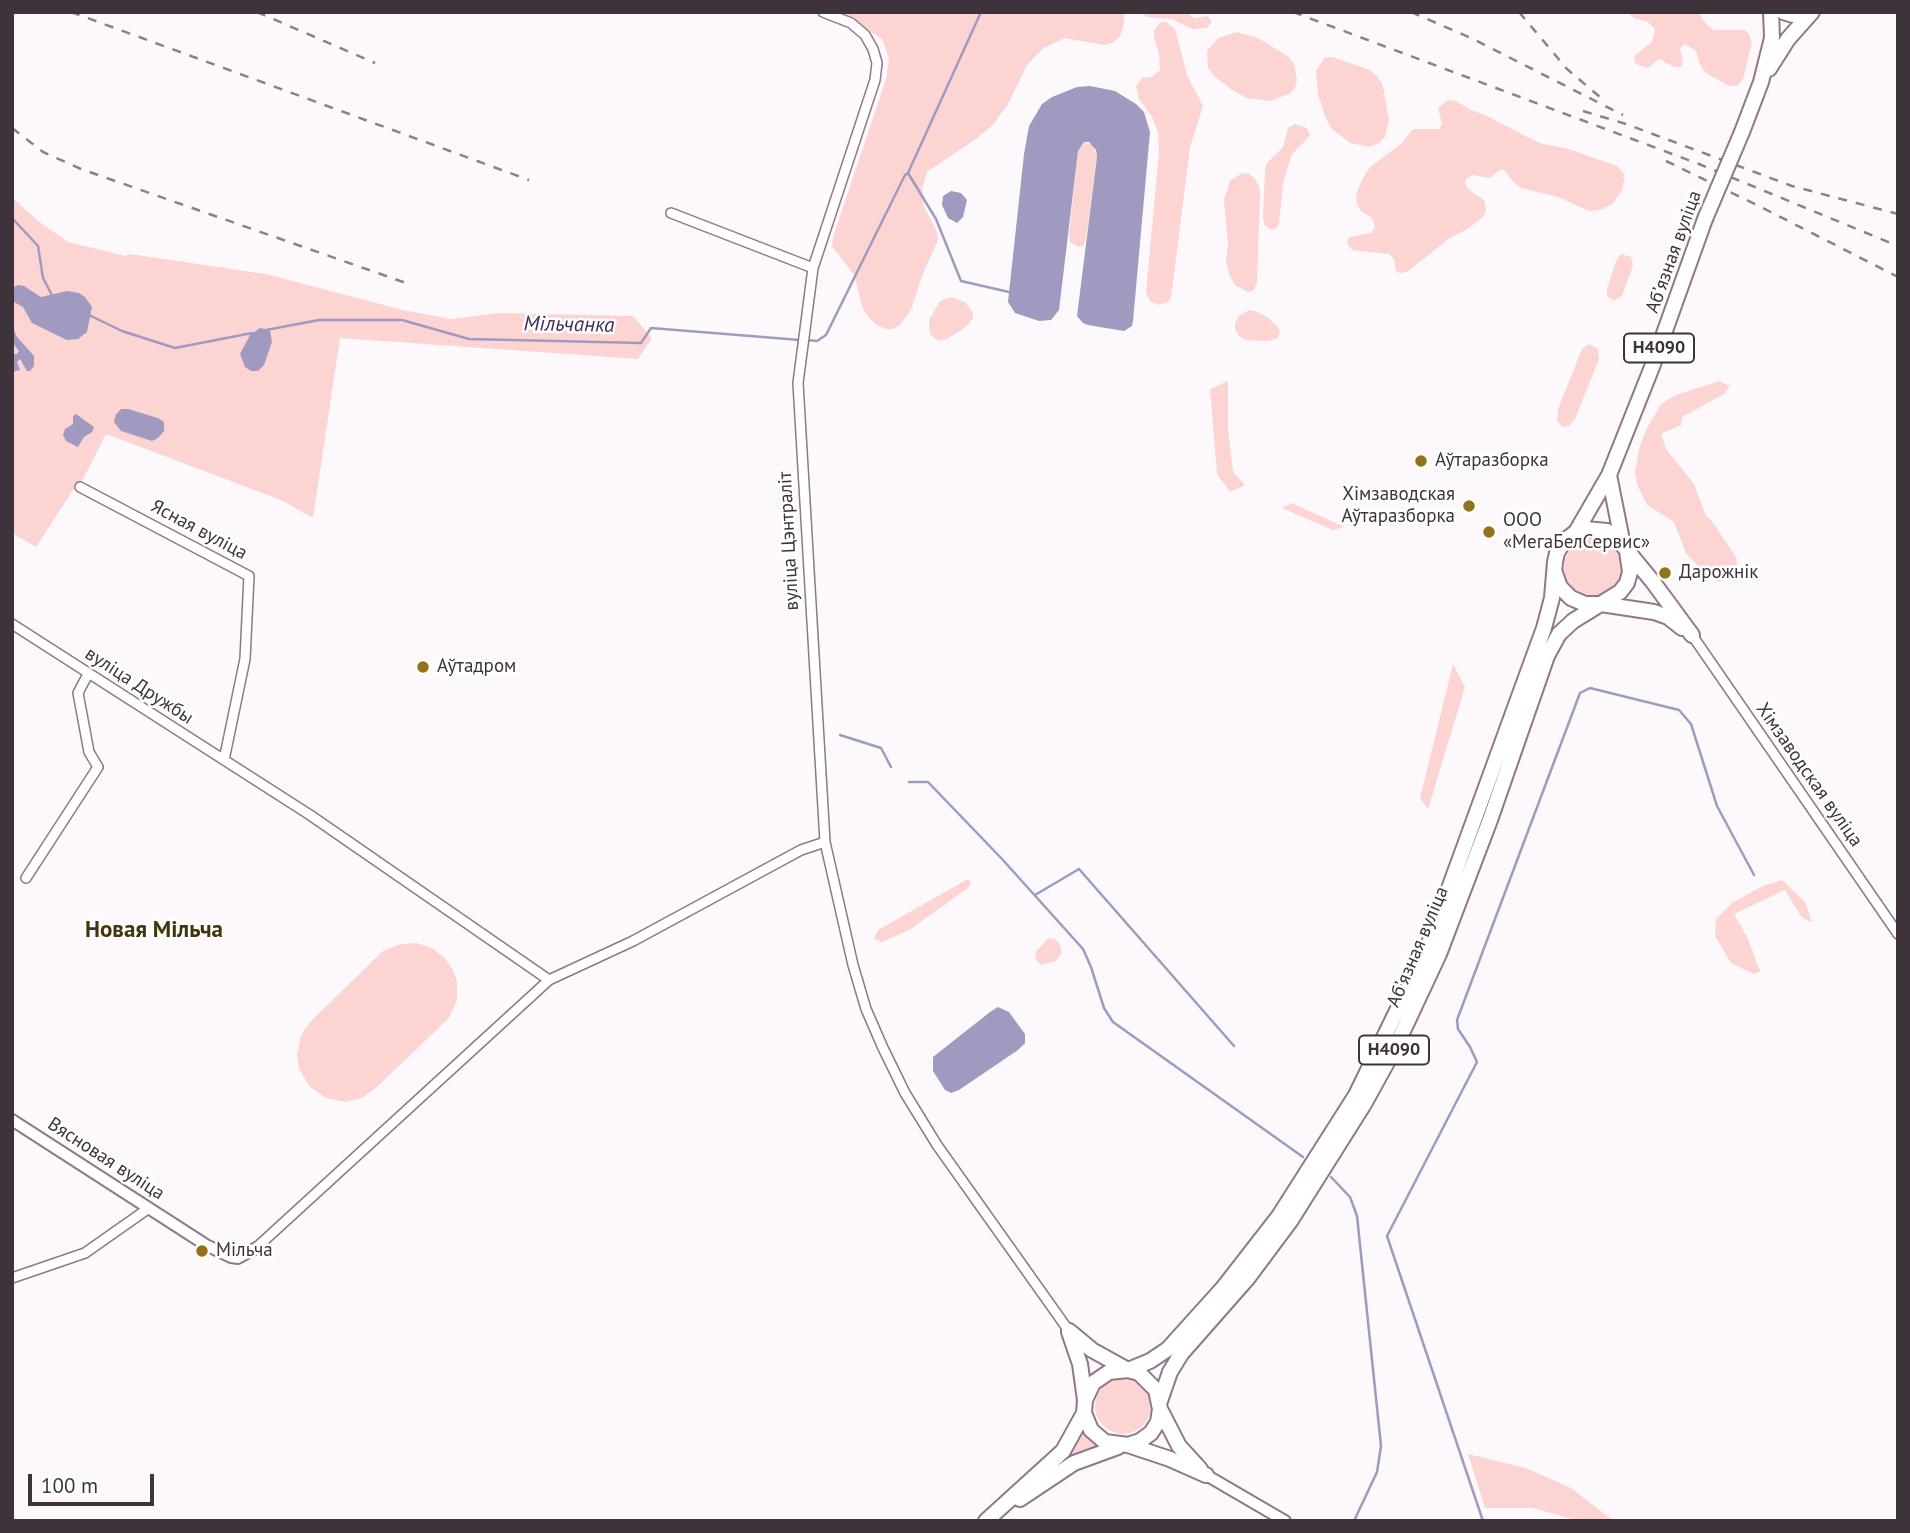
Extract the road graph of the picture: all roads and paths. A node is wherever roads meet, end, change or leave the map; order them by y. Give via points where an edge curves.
1 (823, 12) edge
2 (1771, 12) edge
3 (1783, 12) edge
4 (1807, 12) edge
5 (1812, 12) edge
6 (1760, 82) junction
7 (671, 213) dead end
8 (813, 268) junction
9 (1609, 475) junction
10 (80, 487) dead end
11 (1576, 532) junction
12 (1625, 547) junction
13 (1555, 572) junction
14 (1601, 604) junction
15 (12, 624) edge
16 (1692, 635) junction
17 (1539, 657) junction
18 (88, 674) junction
19 (224, 761) junction
20 (825, 842) junction
21 (26, 878) dead end
22 (1898, 934) edge
23 (550, 980) junction
24 (12, 1120) edge
25 (149, 1209) junction
26 (256, 1248) joint
27 (12, 1278) edge
28 (1069, 1331) junction
29 (1128, 1370) junction
30 (1160, 1405) junction
31 (1084, 1407) junction
32 (1125, 1446) junction
33 (1206, 1475) junction
34 (991, 1516) edge
35 (1285, 1521) edge

1 - 8 street, вуліца Цэнтраліт via 851,23 865,36 877,63
2 - 6 main road, Абʼязная вуліца / Н4090 via 1772,38
3 - 4 main road
5 - 6 main road, Абʼязная вуліца / Н4090 via 1788,38
6 - 9 main road, Абʼязная вуліца / Н4090, bridge
7 - 8 street
8 - 20 street, вуліца Цэнтраліт via 798,383
9 - 11 main road, Н4090
9 - 12 main road, Н4090
10 - 19 street, Ясная вуліца via 249,576 245,659
11 - 12 main road via 1607,531
11 - 13 main road, Н4090 via 1557,553
12 - 14 main road, Н4090 via 1630,572 1627,583
12 - 16 main road
13 - 14 main road via 1560,587 1571,598
13 - 17 main road, Н4090
14 - 16 main road via 1654,612
14 - 17 main road, Н4090 via 1573,621
15 - 18 street, вуліца Дружбы
16 - 22 street, Хімзаводская вуліца
17 - 29 main road, Абʼязная вуліца / Н4090 via 1427,949 1356,1095 1279,1216 1223,1288 1168,1349
17 - 30 main road, Абʼязная вуліца / Н4090 via 1490,820 1396,1046 1291,1220 1181,1354
18 - 19 street, вуліца Дружбы
18 - 21 street via 78,693 89,752 98,767
19 - 23 street, вуліца Дружбы
20 - 23 street via 801,850 634,941
20 - 28 street, вуліца Цэнтраліт via 866,1009 905,1093
23 - 26 street
24 - 25 street, Вясновая вуліца
25 - 26 street, Вясновая вуліца via 231,1257 239,1258
25 - 27 street via 85,1253
28 - 29 main road
28 - 31 main road via 1080,1364
29 - 30 main road via 1149,1380
29 - 31 main road, Н4090 via 1109,1372 1093,1383
30 - 32 main road, Н4090 via 1158,1422 1150,1433
30 - 33 main road via 1179,1446
31 - 32 main road via 1091,1430 1105,1442
31 - 34 main road, Н4090 via 1063,1451
32 - 33 main road
32 - 34 main road, Н4090 via 1074,1463
33 - 35 street

